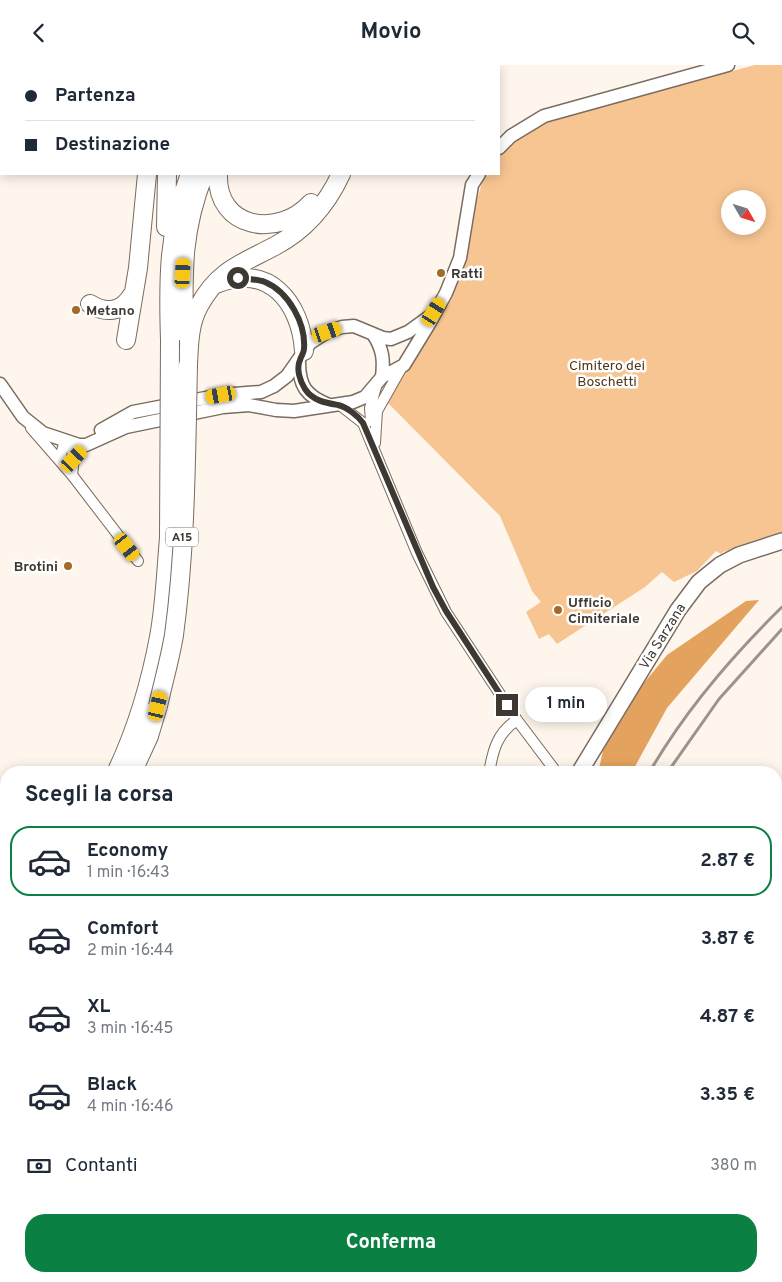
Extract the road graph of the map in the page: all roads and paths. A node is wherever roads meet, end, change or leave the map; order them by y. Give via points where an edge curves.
1 (728, 65) edge
2 (500, 147) edge
3 (147, 175) edge
4 (168, 175) edge
5 (190, 175) edge
6 (204, 175) edge
7 (218, 175) edge
8 (329, 175) edge
9 (340, 175) edge
10 (478, 175) edge
11 (269, 277) dead end
12 (251, 279) junction
13 (214, 286) junction
14 (168, 289) junction
15 (132, 295) junction
16 (90, 304) dead end
17 (433, 314) junction
18 (373, 334) junction
19 (182, 336) junction
20 (126, 340) dead end
21 (301, 356) junction
22 (404, 365) junction
23 (379, 382) junction
24 (0, 384) edge
25 (334, 405) junction
26 (22, 417) junction
27 (69, 441) junction
28 (86, 445) junction
29 (375, 449) junction
30 (74, 459) junction
31 (60, 460) junction
32 (72, 475) junction
33 (782, 541) edge
34 (138, 561) dead end
35 (517, 720) junction
36 (119, 766) edge
37 (135, 766) edge
38 (491, 766) edge
39 (552, 766) edge
40 (583, 766) edge

1 - 2 street via 544,116 511,136
3 - 15 highway via 138,268
4 - 14 highway via 165,271
5 - 14 highway, A15 / A15 via 175,219
6 - 19 highway, A15 / A15 via 184,245
7 - 8 highway via 223,199 230,210 239,218 266,226 294,218 317,197
9 - 13 highway via 317,213 302,227 276,245 241,261
10 - 17 street via 469,196 460,258 446,293
11 - 12 highway
12 - 13 highway via 226,280
12 - 21 highway via 265,282 289,301 296,314
13 - 19 highway
14 - 19 highway, A15 / A15
15 - 16 highway via 121,308 111,311 100,310
15 - 20 highway
17 - 18 street via 400,336 383,339
17 - 22 street
18 - 21 street via 354,326 342,327 318,337
18 - 23 street via 380,344 384,360
19 - 36 highway, A15 / A15, bridge via 160,636 147,692
19 - 37 highway, A15 / A15, bridge via 188,365 180,578 173,637 149,736
21 - 25 street via 299,378 306,391 318,401
21 - 27 street via 287,376 261,392 221,395 134,412 90,436
22 - 23 street
22 - 29 street via 377,411
23 - 25 street via 365,397
23 - 29 street via 370,408
24 - 26 street
25 - 28 street via 294,411 249,405 215,408 126,427
25 - 29 street via 363,423
26 - 27 street via 43,433
26 - 31 street
27 - 28 street
27 - 30 street
27 - 31 street via 62,447
28 - 30 street
29 - 35 street via 417,553 446,611
30 - 32 street
31 - 32 street
32 - 34 street
33 - 40 main road, Via Sarzana via 740,555 720,565 699,582 678,610
35 - 38 street via 505,728 496,744
35 - 39 street

